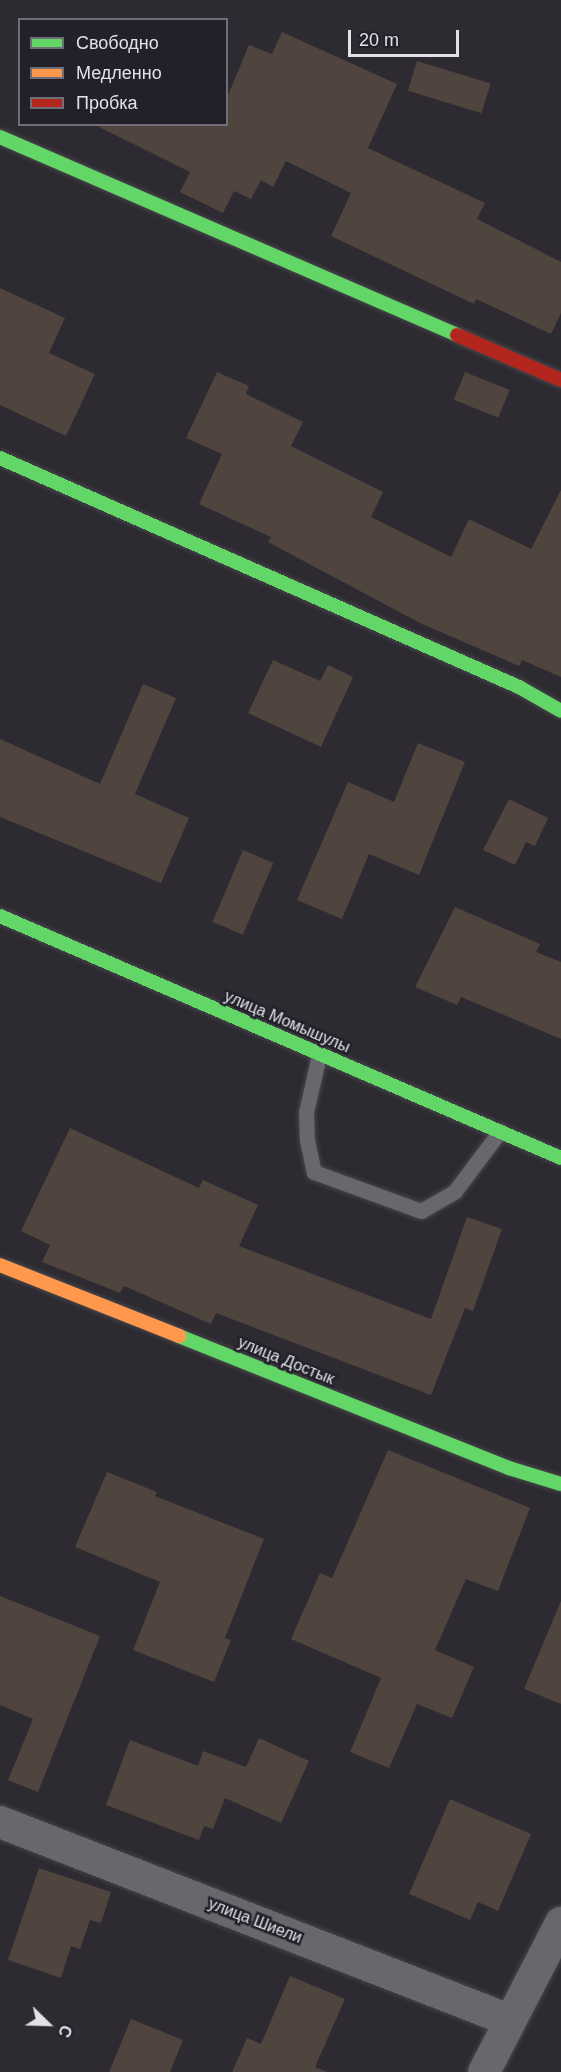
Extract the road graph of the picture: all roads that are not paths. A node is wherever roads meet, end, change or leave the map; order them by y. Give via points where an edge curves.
1 (0, 136) edge
2 (561, 380) edge
3 (0, 458) edge
4 (561, 711) edge
5 (0, 916) edge
6 (319, 1054) junction
7 (501, 1131) junction
8 (561, 1158) edge
9 (0, 1265) edge
10 (561, 1484) edge
11 (0, 1822) edge
12 (561, 1923) edge
13 (509, 2020) junction
14 (484, 2072) edge

1 - 2 street
3 - 4 street via 519,687
5 - 6 street, улица Момышулы
6 - 7 street, улица Момышулы
6 - 7 lane via 306,1112 306,1140 314,1172 421,1211 455,1191
7 - 8 street, улица Момышулы
9 - 10 street, улица Достык via 509,1468
11 - 13 street, улица Шиели
12 - 13 street
13 - 14 street

